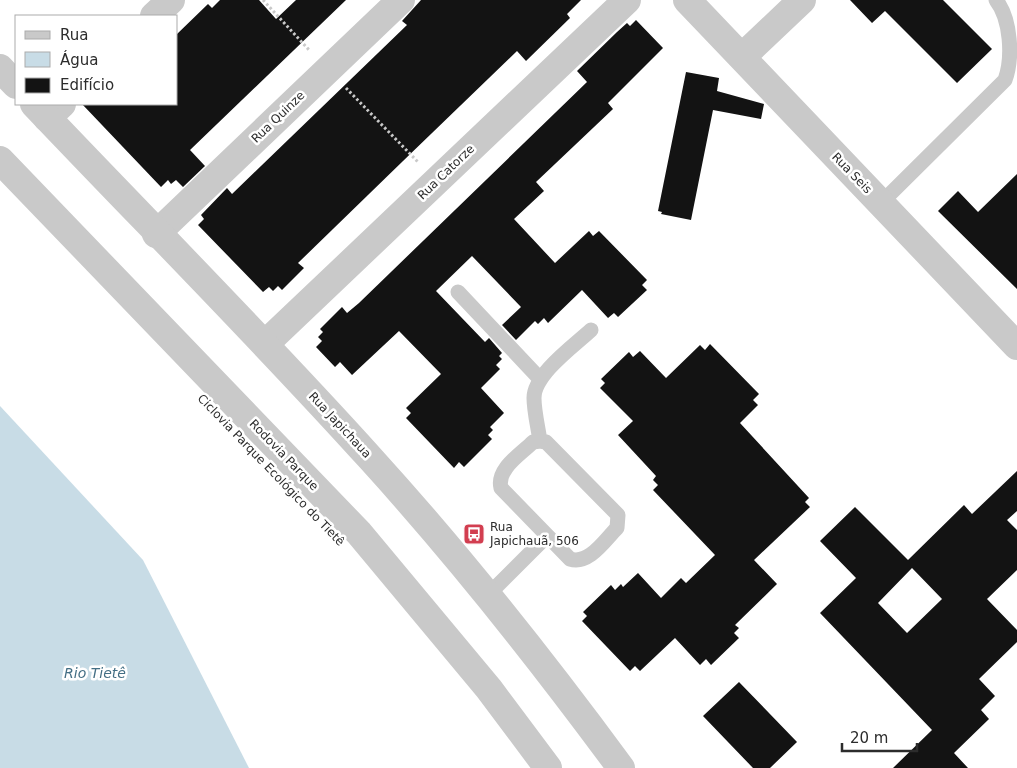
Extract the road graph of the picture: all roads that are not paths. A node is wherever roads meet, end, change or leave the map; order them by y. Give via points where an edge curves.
1 (170, 0) edge
2 (400, 0) edge
3 (687, 0) edge
4 (802, 0) edge
5 (996, 0) edge
6 (611, 5) edge
7 (155, 15) edge
8 (742, 57) junction
9 (0, 68) edge
10 (15, 84) edge
11 (48, 108) edge
12 (0, 160) edge
13 (880, 203) junction
14 (156, 234) junction
15 (458, 292) dead end
16 (591, 330) dead end
17 (265, 344) junction
18 (1017, 346) edge
19 (540, 379) junction
20 (540, 440) junction
21 (547, 536) junction
22 (487, 596) junction
23 (548, 768) edge
24 (621, 768) edge

1 - 7 street
2 - 14 street, Rua Quinze
3 - 8 street, Rua Seis
4 - 8 street
5 - 13 lane via 1004,9 1006,21 1009,69 1005,80
6 - 17 street, Rua Catorze via 437,181
8 - 13 street, Rua Seis
9 - 10 street
11 - 14 street, Rua Japichaua
12 - 23 street, Rodovia Parque via 359,533 489,689
13 - 18 street, Rua Seis
14 - 17 street, Rua Japichaua
15 - 19 lane
16 - 19 lane
17 - 22 street, Rua Japichaua via 373,461
19 - 20 lane via 534,398
20 - 21 lane via 533,442 502,472 499,480 501,488
20 - 21 lane via 546,442 618,515 619,522 617,528 585,560 570,559
21 - 22 lane
22 - 24 street, Rua Japichaua

